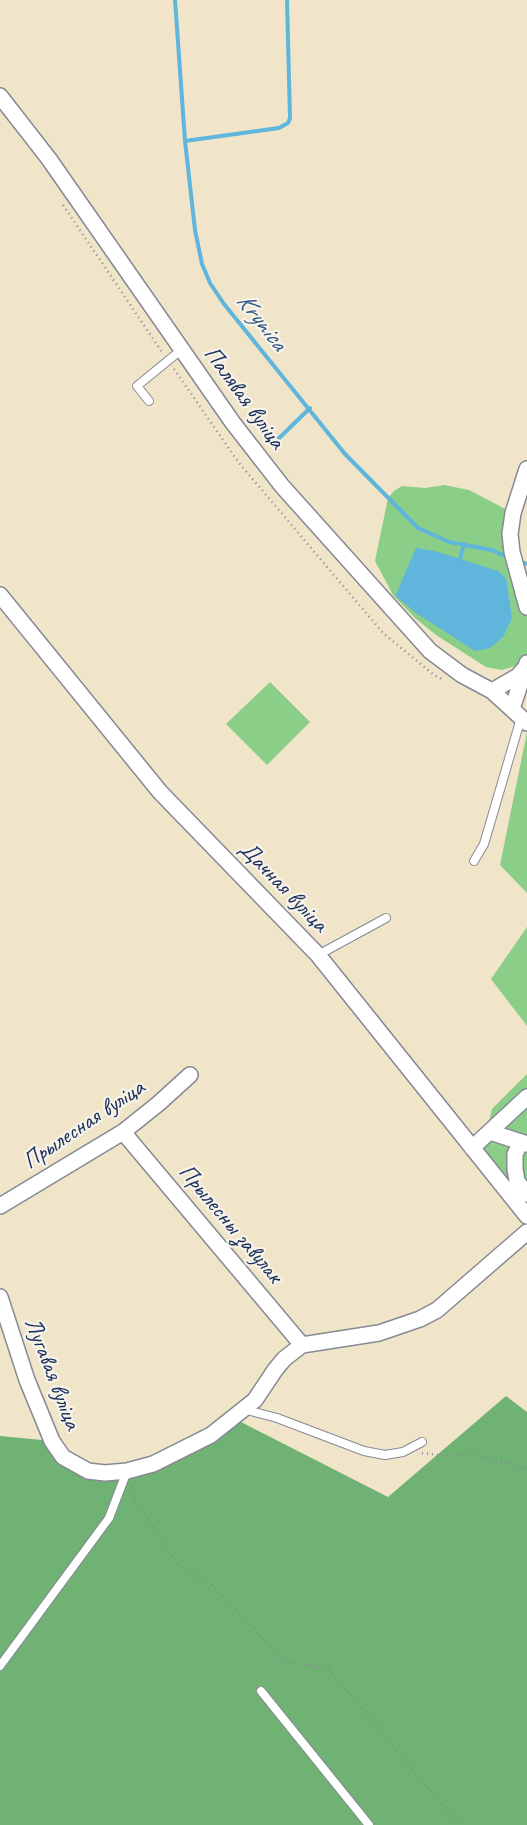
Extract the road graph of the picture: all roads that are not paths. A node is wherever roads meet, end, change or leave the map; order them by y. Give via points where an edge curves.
1 (0, 96) edge
2 (181, 350) junction
3 (149, 401) dead end
4 (527, 470) edge
5 (0, 595) edge
6 (527, 607) edge
7 (526, 665) edge
8 (492, 691) junction
9 (520, 717) edge
10 (474, 861) dead end
11 (386, 918) dead end
12 (318, 955) junction
13 (190, 1075) dead end
14 (527, 1097) edge
15 (123, 1132) junction
16 (490, 1132) junction
17 (524, 1143) edge
18 (472, 1148) junction
19 (527, 1194) edge
20 (0, 1206) edge
21 (527, 1216) edge
22 (527, 1232) edge
23 (0, 1298) edge
24 (302, 1346) junction
25 (243, 1410) junction
26 (422, 1442) dead end
27 (127, 1471) junction
28 (0, 1666) edge
29 (261, 1691) dead end
30 (369, 1825) edge

1 - 2 street, Палявая вуліца via 54,167
2 - 3 lane via 136,386
2 - 8 street, Палявая вуліца via 256,454 386,604 430,651 462,675
4 - 6 street via 510,534
5 - 12 street, Дачная вуліца via 160,792
7 - 8 street via 518,676
7 - 9 street
8 - 9 street, Палявая вуліца
9 - 10 lane via 484,844
11 - 12 lane
12 - 18 street, Дачная вуліца
13 - 15 street, Прылесная вуліца
14 - 16 street
15 - 20 street, Прылесная вуліца
15 - 24 street, Прылесны завулак
16 - 17 street
16 - 18 street
17 - 19 street via 515,1154 514,1169 517,1181
18 - 21 street, Дачная вуліца
22 - 24 street, Лугавая вуліца via 452,1299 420,1319 379,1333
23 - 27 street, Лугавая вуліца via 27,1380 62,1457 88,1471
24 - 25 street, Лугавая вуліца via 284,1359 256,1400
25 - 26 lane via 277,1418 364,1451 385,1455 403,1452
25 - 27 street, Лугавая вуліца via 211,1435 184,1450
27 - 28 lane via 110,1518
29 - 30 lane

